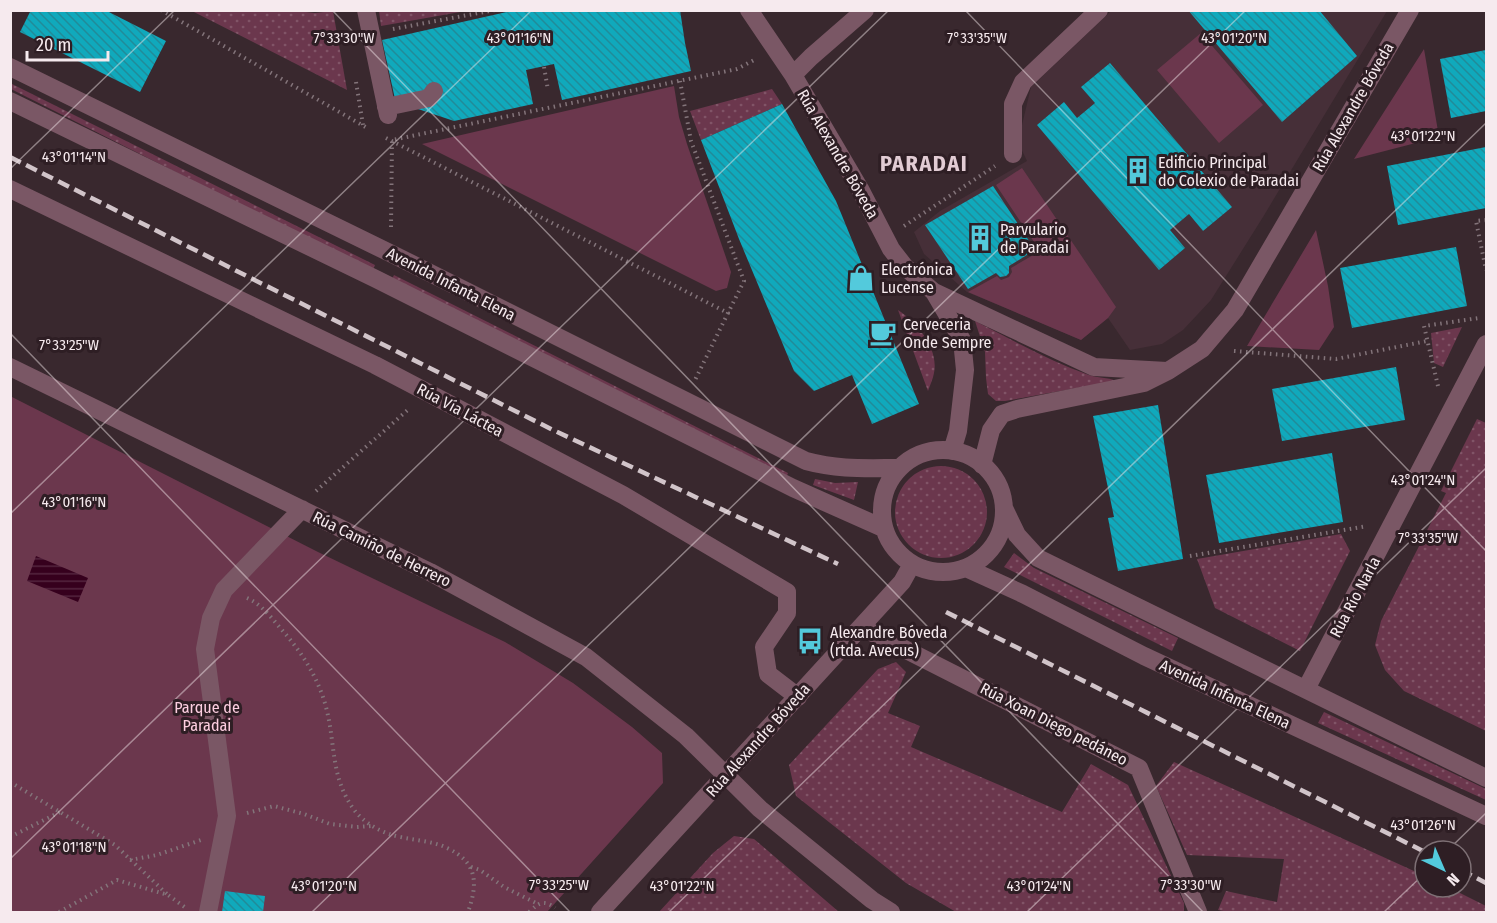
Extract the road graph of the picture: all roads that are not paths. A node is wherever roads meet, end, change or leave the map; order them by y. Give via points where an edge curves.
1 (366, 10) edge
2 (749, 10) edge
3 (865, 10) edge
4 (1099, 10) edge
5 (1410, 10) edge
6 (10, 67) edge
7 (793, 75) junction
8 (435, 91) dead end
9 (10, 101) edge
10 (1013, 154) road end
11 (10, 189) edge
12 (934, 292) junction
13 (1486, 344) edge
14 (10, 367) edge
15 (1167, 371) junction
16 (952, 451) junction
17 (981, 465) junction
18 (900, 468) junction
19 (1004, 508) junction
20 (302, 509) junction
21 (883, 528) junction
22 (912, 564) junction
23 (966, 568) junction
24 (861, 627) junction
25 (1306, 690) junction
26 (798, 697) junction
27 (725, 776) junction
28 (1486, 777) edge
29 (1486, 816) edge
30 (208, 912) edge
31 (600, 912) edge
32 (891, 912) edge
33 (1197, 912) edge

1 - 8 street via 387,111 429,98
2 - 7 street, Rúa Alexandre Bóveda
3 - 7 street
4 - 10 street via 1023,82 1013,104
5 - 15 street, Rúa Alexandre Bóveda via 1235,310 1202,349
6 - 18 street, Avenida Infanta Elena via 806,461 849,469
7 - 12 street, Rúa Alexandre Bóveda via 891,249
9 - 21 street, Avenida Infanta Elena via 793,488
11 - 26 street, Rúa Vía Láctea via 375,365 623,495 787,592 787,613 764,647 768,674
12 - 15 street, Rúa Alexandre Bóveda via 1094,367
12 - 16 street, Rúa Alexandre Bóveda via 962,340 966,370
13 - 25 street, Rúa Río Narla
14 - 20 street, Rúa Camiño de Herrero
15 - 17 street, Rúa Alexandre Bóveda via 1144,383 1002,414 991,430
16 - 17 street via 972,457
16 - 18 street via 933,451
17 - 19 street via 990,471 1000,489
18 - 21 street via 883,500
19 - 23 street via 995,544
19 - 25 street via 1017,535 1038,558
20 - 27 street, Rúa Camiño de Herrero via 430,572 586,657 686,736
20 - 30 street via 224,590 211,618 205,649 227,816
21 - 22 street via 897,553
22 - 23 street via 948,573
22 - 24 street, Rúa Alexandre Bóveda via 902,582
23 - 29 street, Avenida Infanta Elena via 1164,666
24 - 26 street, Rúa Alexandre Bóveda
24 - 33 street, Rúa Xoan Diego pedáneo via 1139,768
25 - 28 street
26 - 27 street, Rúa Alexandre Bóveda
27 - 31 street, Rúa Alexandre Bóveda
27 - 32 street via 765,813

